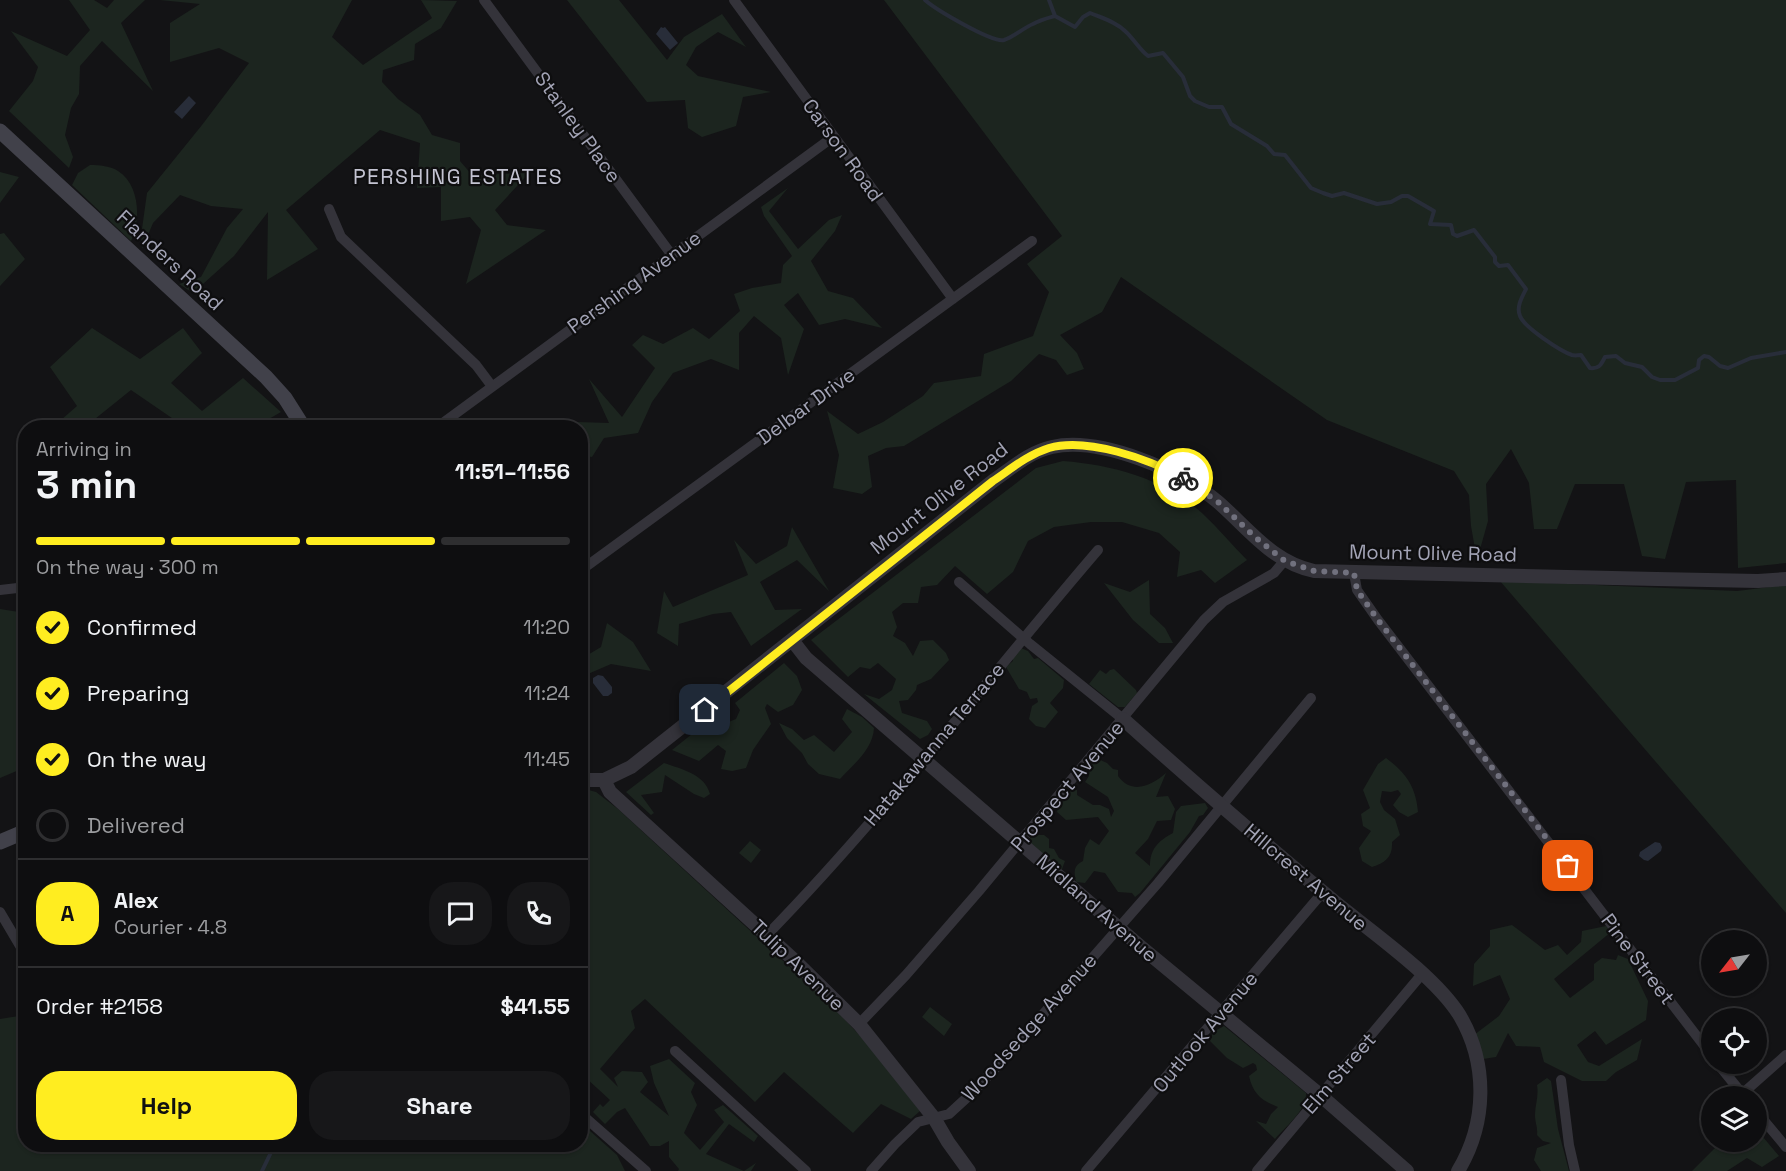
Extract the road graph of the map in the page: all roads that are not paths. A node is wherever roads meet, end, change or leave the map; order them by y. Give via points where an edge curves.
1 (484, 0) edge
2 (734, 0) edge
3 (0, 131) edge
4 (834, 137) junction
5 (329, 209) dead end
6 (1032, 242) dead end
7 (671, 254) junction
8 (953, 299) junction
9 (491, 385) junction
10 (299, 420) edge
11 (446, 420) edge
12 (1098, 549) dead end
13 (1285, 561) junction
14 (588, 565) edge
15 (1354, 573) junction
16 (1786, 579) edge
17 (959, 582) dead end
18 (18, 588) edge
19 (0, 590) edge
20 (1023, 638) junction
21 (792, 640) junction
22 (1311, 698) dead end
23 (1123, 719) junction
24 (923, 758) junction
25 (588, 780) edge
26 (604, 780) junction
27 (1222, 807) junction
28 (18, 834) edge
29 (0, 842) edge
30 (1019, 843) junction
31 (1323, 892) junction
32 (0, 912) edge
33 (1119, 927) junction
34 (767, 935) junction
35 (18, 942) edge
36 (1422, 975) junction
37 (1220, 1013) junction
38 (859, 1024) junction
39 (1701, 1042) edge
40 (675, 1051) dead end
41 (1786, 1055) edge
42 (1726, 1074) edge
43 (1561, 1080) dead end
44 (1736, 1086) edge
45 (1753, 1086) edge
46 (1320, 1095) junction
47 (934, 1118) junction
48 (588, 1120) edge
49 (1767, 1124) edge
50 (1786, 1147) edge
51 (646, 1171) edge
52 (806, 1171) edge
53 (872, 1171) edge
54 (969, 1171) edge
55 (1086, 1171) edge
56 (1257, 1171) edge
57 (1407, 1171) edge
58 (1458, 1171) edge
59 (1575, 1171) edge

1 - 7 street, Stanley Place
2 - 4 street, Carson Road
3 - 10 main road, Flanders Road via 266,377
4 - 7 street, Pershing Avenue
4 - 8 street, Carson Road
5 - 9 street via 341,237 476,365
6 - 8 street, Delbar Drive
7 - 9 street, Pershing Avenue
8 - 14 street, Delbar Drive
9 - 11 street, Pershing Avenue
12 - 20 street, Hatakawanna Terrace
13 - 15 street, Mount Olive Road via 1314,571
13 - 21 street, Mount Olive Road via 1212,497 1173,472 1102,449 1054,447 1024,458
13 - 23 street, Prospect Avenue via 1274,573 1234,594 1212,612
15 - 16 street, Mount Olive Road
15 - 39 street, Pine Street via 1357,590 1378,620
17 - 20 street, Hillcrest Avenue
18 - 19 street
20 - 23 street, Hillcrest Avenue
20 - 24 street, Hatakawanna Terrace
21 - 24 street, Midland Avenue via 806,658
21 - 26 street, Mount Olive Road via 647,756
22 - 27 street, Woodsedge Avenue
23 - 27 street, Hillcrest Avenue
23 - 30 street, Prospect Avenue
24 - 30 street, Midland Avenue
24 - 34 street, Hatakawanna Terrace
25 - 26 street, Mount Olive Road
26 - 34 street, Tulip Avenue via 610,792
27 - 31 street, Hillcrest Avenue
27 - 33 street, Woodsedge Avenue
28 - 29 main road
30 - 33 street, Midland Avenue
30 - 38 street, Prospect Avenue
31 - 36 street, Hillcrest Avenue
31 - 37 street, Outlook Avenue
32 - 35 street
33 - 37 street, Midland Avenue
33 - 47 street, Woodsedge Avenue via 978,1087 949,1114
34 - 38 street, Tulip Avenue
36 - 46 street, Elm Street
36 - 58 street, Hillcrest Avenue via 1459,1015 1479,1067 1479,1113 1469,1151
37 - 46 street, Midland Avenue
37 - 55 street, Outlook Avenue
38 - 47 street, Tulip Avenue
40 - 52 street
41 - 45 street
42 - 44 street
43 - 59 street
46 - 56 street, Elm Street
46 - 57 street, Midland Avenue
47 - 53 street, Woodsedge Avenue via 918,1122
47 - 54 street, Tulip Avenue
48 - 51 street
49 - 50 street

